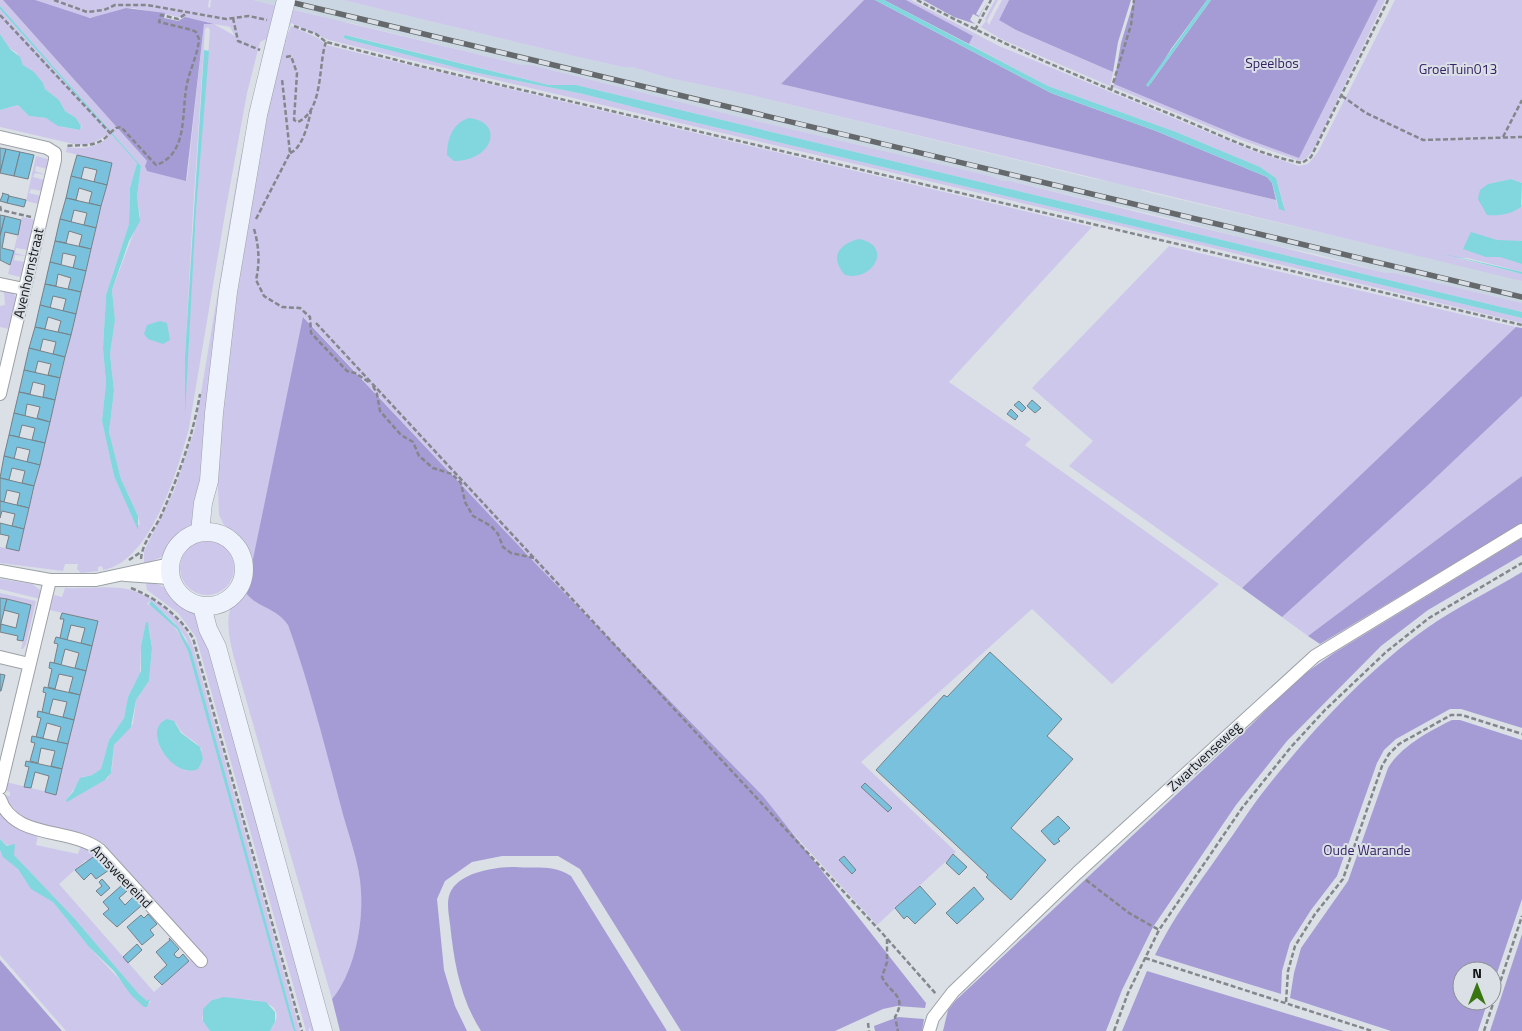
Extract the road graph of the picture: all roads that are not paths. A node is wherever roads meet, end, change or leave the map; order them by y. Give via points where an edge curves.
1 (286, 0) edge
2 (0, 137) edge
3 (0, 284) edge
4 (24, 290) junction
5 (0, 391) edge
6 (1522, 530) edge
7 (208, 532) junction
8 (0, 571) edge
9 (170, 571) junction
10 (50, 580) junction
11 (210, 606) junction
12 (0, 657) edge
13 (29, 664) junction
14 (0, 788) edge
15 (0, 799) edge
16 (201, 961) dead end
17 (323, 1031) edge
18 (929, 1031) edge

1 - 7 main road, bridge via 267,45 228,292 214,414
2 - 4 street, Avenhornstraat via 48,148 55,153
3 - 4 street
4 - 5 street, Avenhornstraat
6 - 18 street, Zwartvenseweg via 1315,656 1077,873 944,1003 933,1018
7 - 9 main road via 189,536 180,543
7 - 11 main road via 230,539 239,548 245,575 232,598
8 - 10 street
9 - 10 street via 96,580
9 - 11 main road via 182,596
10 - 13 street
11 - 17 main road via 219,628 217,647
12 - 13 street
13 - 14 street
15 - 16 street, Amsweereind via 2,806 23,825 90,841

